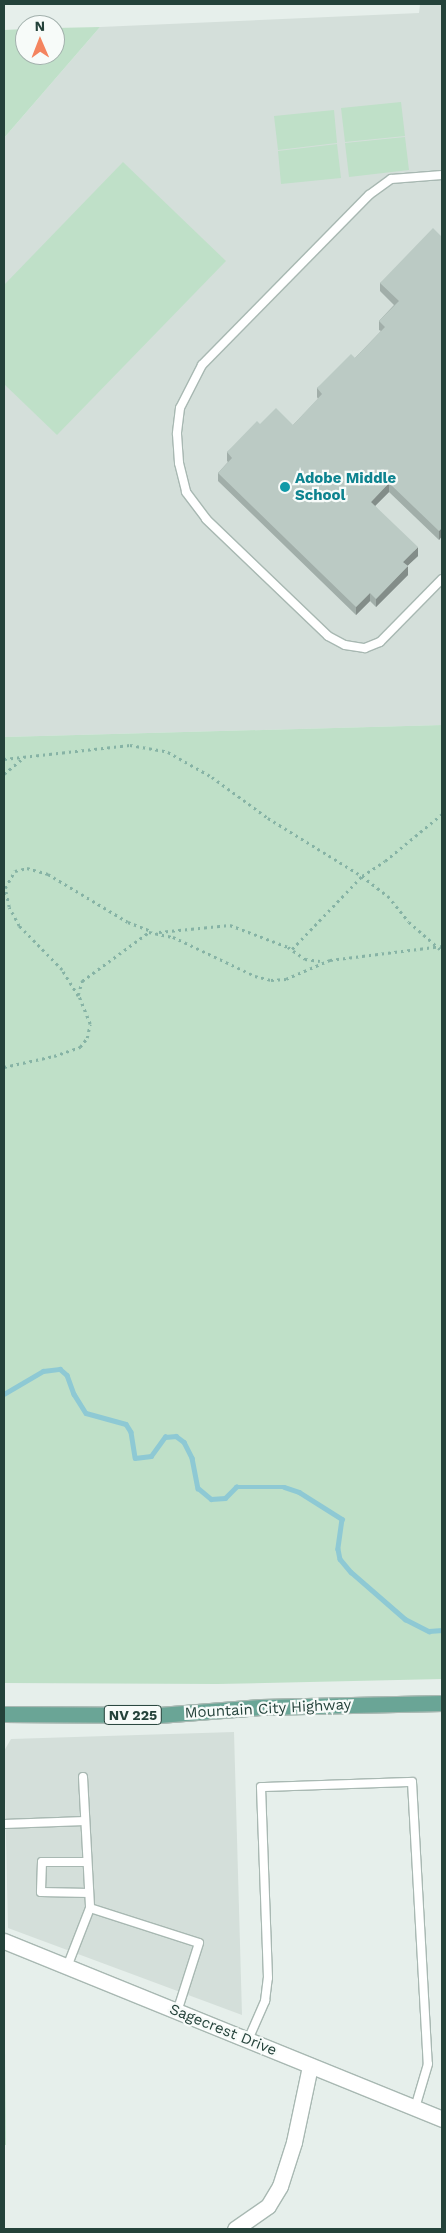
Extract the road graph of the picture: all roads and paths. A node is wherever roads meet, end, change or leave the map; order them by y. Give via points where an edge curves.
1 (442, 175) edge
2 (442, 579) edge
3 (26, 756) junction
4 (4, 758) edge
5 (4, 774) edge
6 (442, 814) edge
7 (362, 876) junction
8 (154, 932) junction
9 (436, 946) junction
10 (442, 946) edge
11 (292, 949) junction
12 (442, 951) edge
13 (322, 961) junction
14 (81, 1002) junction
15 (4, 1066) edge
16 (442, 1703) edge
17 (4, 1714) edge
18 (83, 1777) dead end
19 (85, 1821) junction
20 (4, 1824) edge
21 (87, 1862) junction
22 (89, 1893) junction
23 (90, 1908) junction
24 (4, 1941) edge
25 (67, 1967) junction
26 (177, 2012) junction
27 (248, 2040) junction
28 (310, 2066) junction
29 (416, 2108) junction
30 (442, 2119) edge
31 (235, 2229) edge

1 - 2 lane via 391,180 369,195 202,365 180,408 177,434 186,492 206,519 328,636 345,645 366,648 380,642
3 - 4 path
3 - 5 path
3 - 7 path via 130,745 160,749 212,777 268,818
6 - 7 path via 401,850
7 - 9 path via 388,896 409,922
7 - 11 path
8 - 11 path via 230,925
8 - 13 path via 271,980 286,979
8 - 14 path via 144,934 82,980 78,991
8 - 14 path via 128,922 48,874 27,868 15,871 4,888 9,908 20,926 62,970
9 - 10 path
9 - 12 path
9 - 13 path
11 - 13 path via 305,959
14 - 15 path via 90,1024 87,1038 80,1047
16 - 17 main road, Mountain City Highway / NV 225 via 261,1707 159,1715
18 - 19 lane
19 - 20 lane
19 - 21 lane
21 - 22 lane
21 - 22 lane via 42,1862 42,1892
22 - 23 lane
23 - 25 lane
23 - 26 lane via 199,1943
24 - 25 street, Sagecrest Drive
25 - 26 street, Sagecrest Drive
26 - 27 street, Sagecrest Drive
27 - 28 street, Sagecrest Drive
27 - 29 lane via 265,2001 268,1978 261,1787 412,1782 428,2064
28 - 29 street, Sagecrest Drive
28 - 31 street via 280,2186 268,2206
29 - 30 street, Sagecrest Drive

